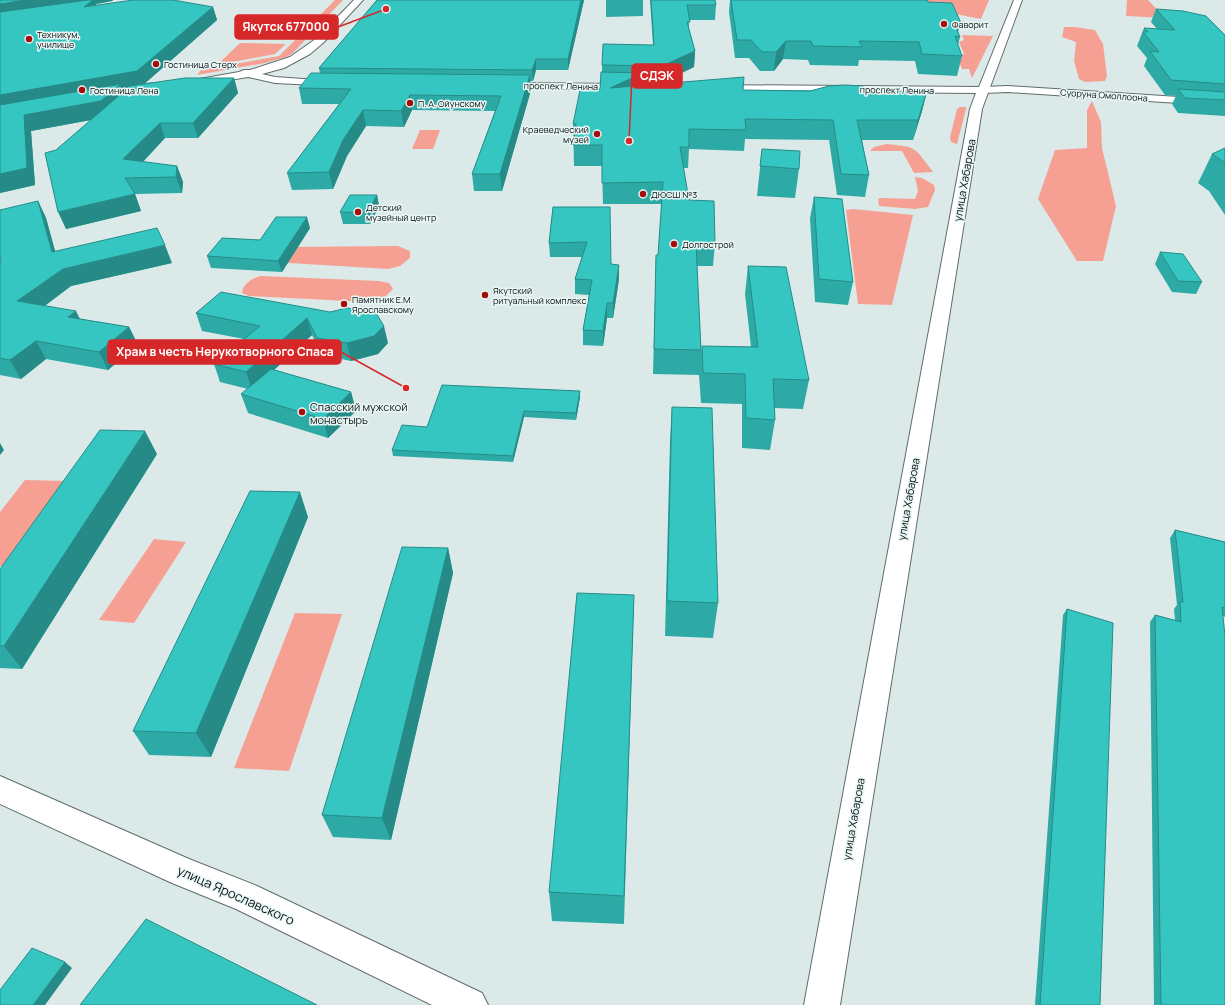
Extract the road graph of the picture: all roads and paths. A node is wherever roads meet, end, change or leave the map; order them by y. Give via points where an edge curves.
1 (359, 0) edge
2 (1018, 0) edge
3 (244, 73) junction
4 (344, 84) edge
5 (174, 86) edge
6 (486, 86) edge
7 (644, 87) edge
8 (698, 88) edge
9 (983, 90) junction
10 (1225, 103) edge
11 (0, 790) edge
12 (470, 1005) edge
13 (822, 1005) edge

1 - 3 main road via 303,55 279,65
2 - 9 main road, улица Хабарова
3 - 4 main road via 290,82
3 - 5 main road
6 - 7 main road, проспект Ленина
8 - 9 main road, проспект Ленина
9 - 10 main road, Суоруна Омоллоона via 1008,89
9 - 13 main road, улица Хабарова via 974,117
11 - 12 main road, улица Ярославского via 183,872 246,897

